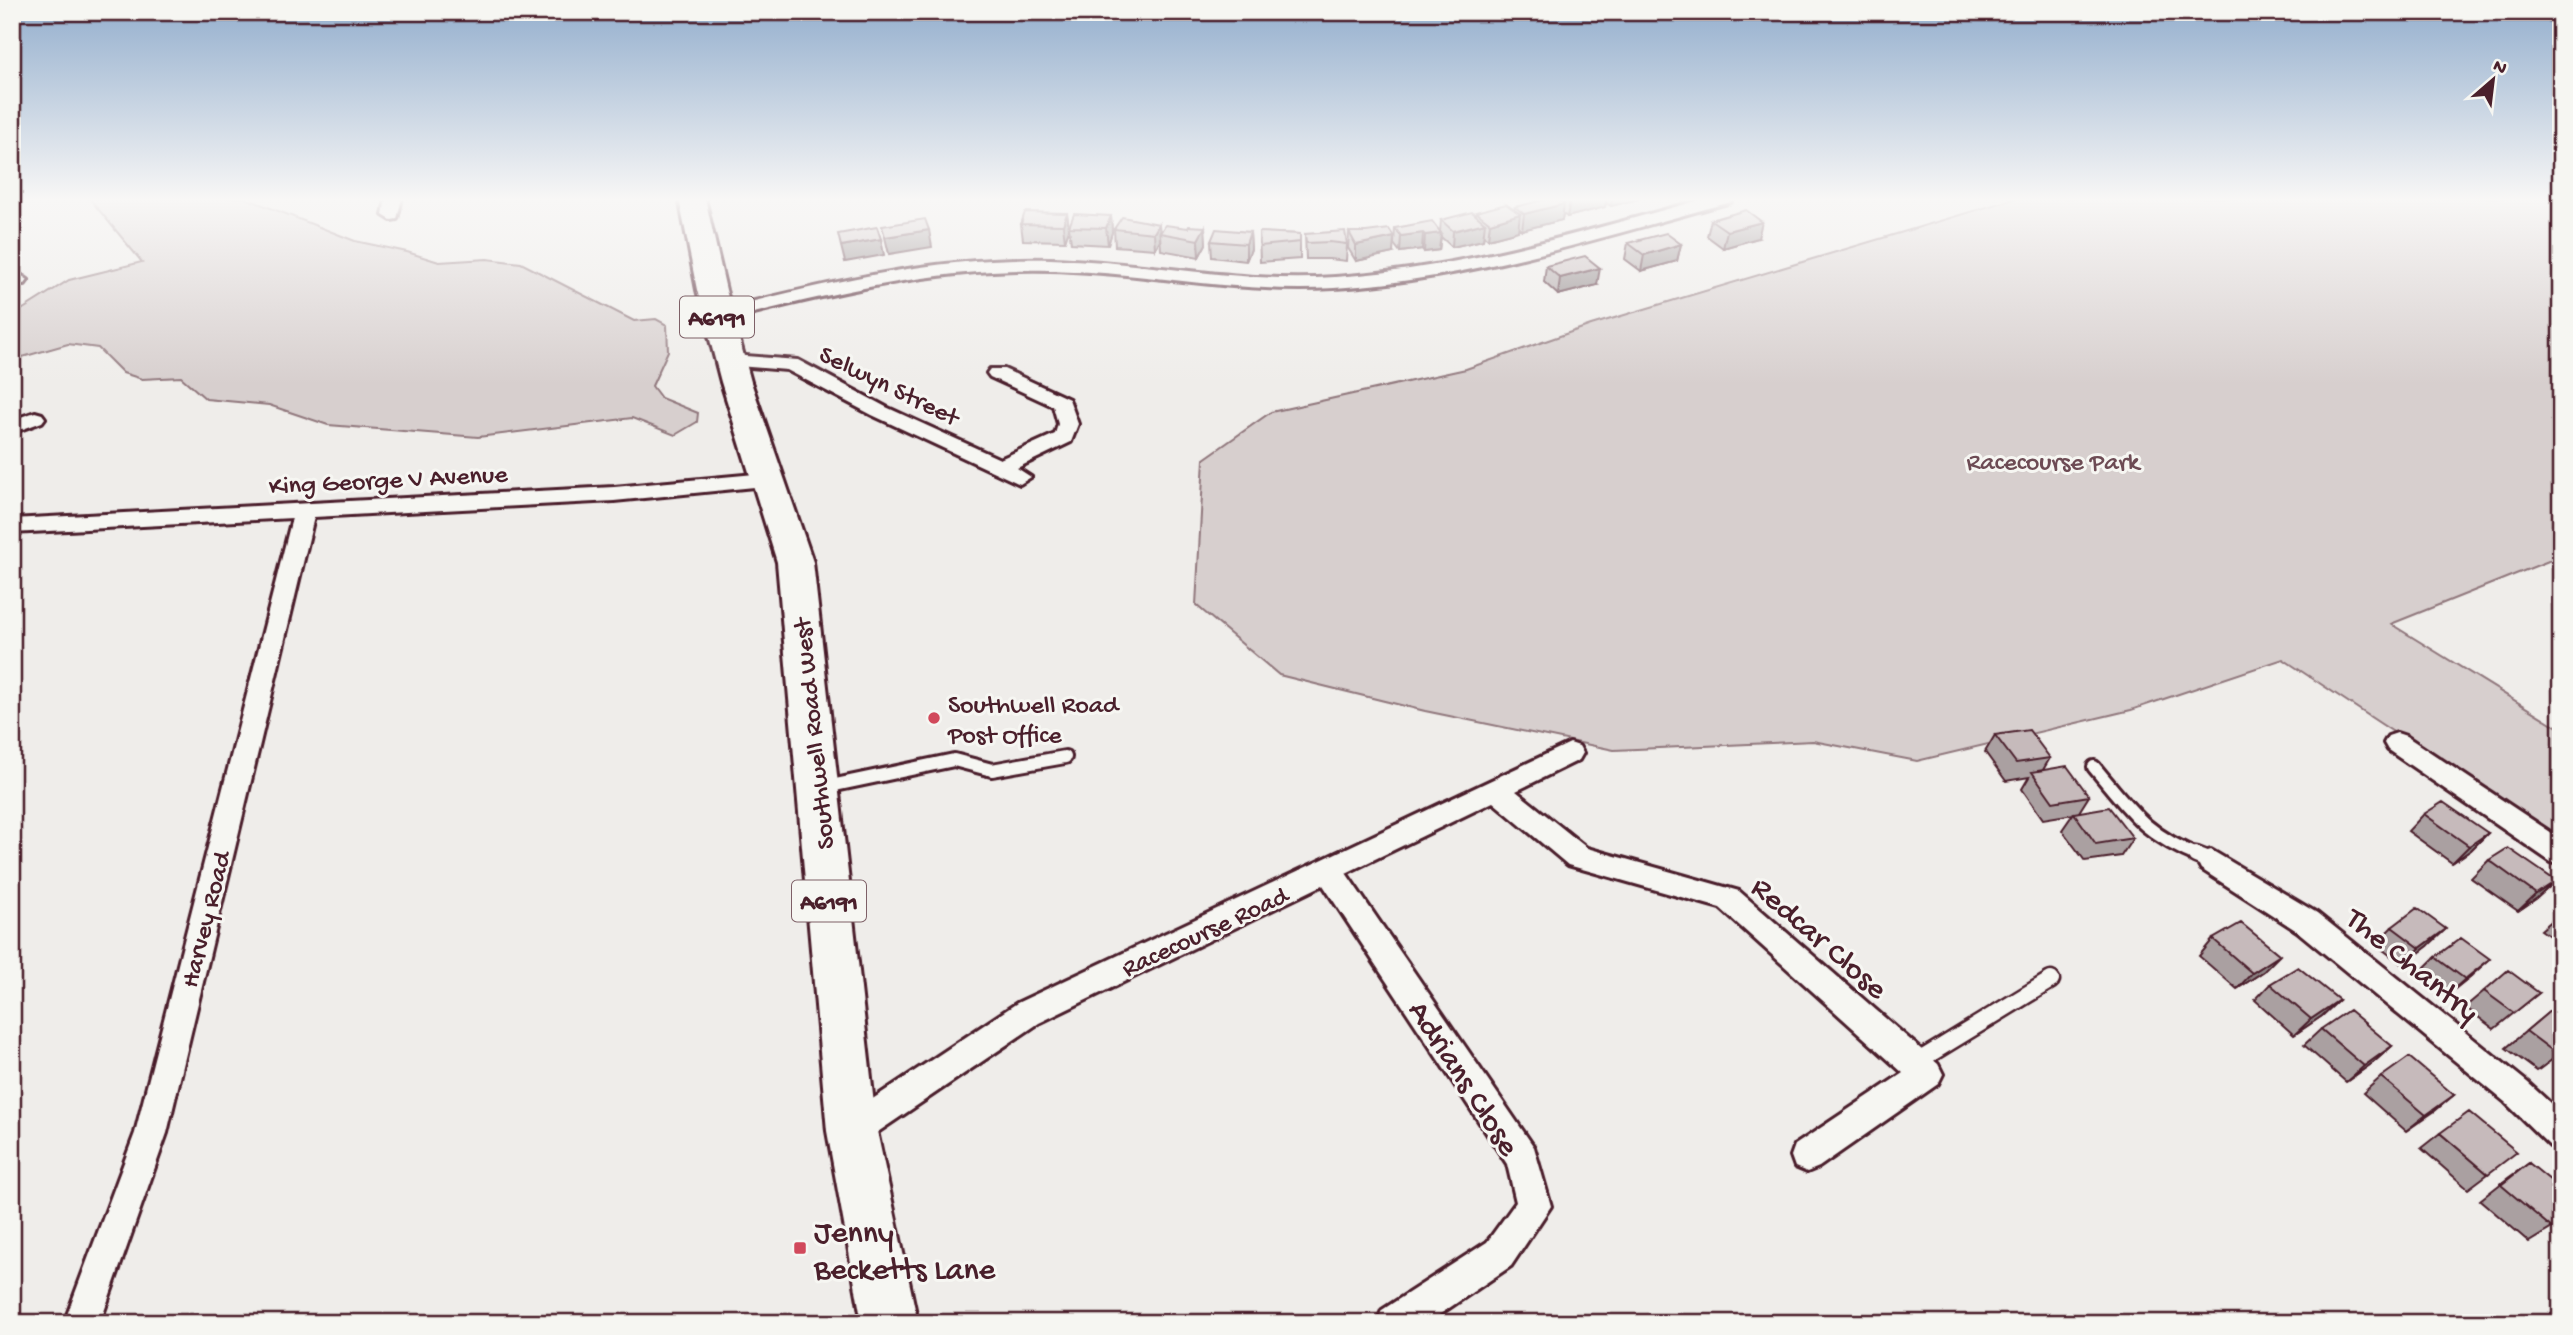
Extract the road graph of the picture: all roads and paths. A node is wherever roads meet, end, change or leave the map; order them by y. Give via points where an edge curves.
1 (705, 260) edge
2 (1490, 260) edge
3 (717, 316) junction
4 (732, 361) junction
5 (997, 373) dead end
6 (35, 418) dead end
7 (12, 427) edge
8 (1001, 467) junction
9 (1020, 477) dead end
10 (766, 480) junction
11 (305, 510) junction
12 (12, 526) edge
13 (2397, 743) dead end
14 (1570, 753) dead end
15 (1065, 757) dead end
16 (2094, 767) dead end
17 (818, 789) junction
18 (1496, 789) junction
19 (2561, 854) edge
20 (2211, 861) joint
21 (1329, 870) junction
22 (2051, 980) dead end
23 (1915, 1063) junction
24 (852, 1130) junction
25 (2561, 1135) edge
26 (1807, 1156) dead end
27 (82, 1323) edge
28 (890, 1323) edge
29 (1395, 1323) edge

1 - 3 main road, Southwell Road West / A6191
2 - 3 street via 1334,283 1277,285 1014,264 907,273
3 - 4 main road, Southwell Road West / A6191
4 - 8 street, Selwyn Street via 791,365
4 - 10 main road, Southwell Road West / A6191
5 - 8 street via 1062,403 1068,424 1064,438
6 - 7 street
8 - 9 street, Selwyn Street
10 - 11 street, King George V Avenue via 614,494
10 - 17 main road, Southwell Road West / A6191 via 795,562
11 - 12 street, King George V Avenue
11 - 27 street, Harvey Road via 150,1133
13 - 19 street
14 - 18 street, Racecourse Road
15 - 17 lane via 992,770 954,760
16 - 20 lane via 2144,827
17 - 24 main road, Southwell Road West / A6191
18 - 21 street, Racecourse Road
18 - 23 street, Redcar Close via 1578,857 1729,899
20 - 25 street, The Chantry via 2308,922 2516,1092
21 - 24 street, Racecourse Road via 1028,1013
21 - 29 street, Adrians Close via 1522,1158 1534,1206 1499,1254
22 - 23 lane
23 - 26 street via 1927,1074
24 - 28 main road, Southwell Road West / A6191

